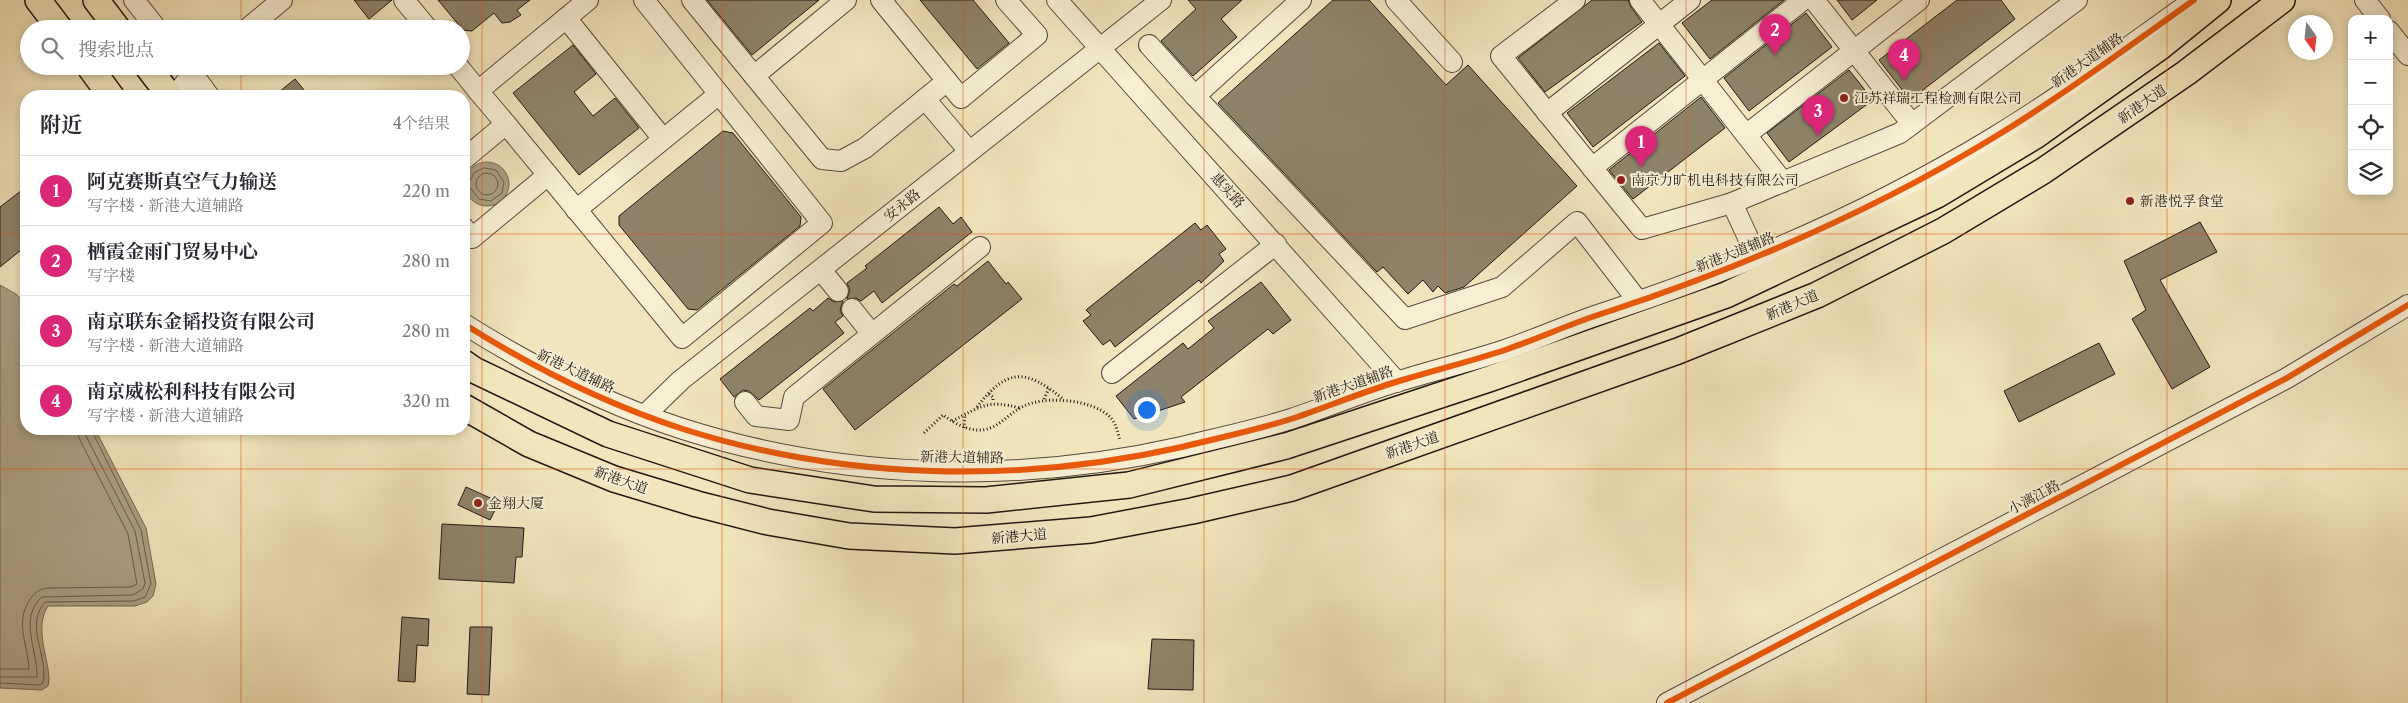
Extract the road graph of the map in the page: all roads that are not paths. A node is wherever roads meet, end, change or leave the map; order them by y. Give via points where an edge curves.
1 (38, 0) edge
2 (96, 0) edge
3 (134, 0) edge
4 (282, 0) edge
5 (404, 0) edge
6 (588, 0) edge
7 (644, 0) edge
8 (692, 0) edge
9 (846, 0) edge
10 (881, 0) edge
11 (1006, 0) edge
12 (1057, 0) edge
13 (1161, 0) edge
14 (1301, 0) edge
15 (1396, 0) edge
16 (1575, 0) edge
17 (1640, 0) edge
18 (1690, 0) edge
19 (1803, 0) edge
20 (1814, 0) edge
21 (1919, 0) edge
22 (2077, 0) edge
23 (2194, 0) edge
24 (2218, 0) edge
25 (2282, 0) edge
26 (2365, 0) edge
27 (2377, 15) edge
28 (566, 18) junction
29 (53, 20) edge
30 (111, 20) edge
31 (150, 20) edge
32 (258, 20) edge
33 (421, 20) edge
34 (1659, 24) junction
35 (2393, 36) edge
36 (1149, 45) dead end
37 (1100, 47) junction
38 (1854, 50) junction
39 (2408, 55) edge
40 (1452, 62) dead end
41 (96, 75) edge
42 (154, 75) edge
43 (189, 75) edge
44 (198, 75) edge
45 (465, 75) edge
46 (754, 76) junction
47 (1703, 80) junction
48 (947, 81) junction
49 (107, 90) edge
50 (165, 90) edge
51 (179, 90) edge
52 (206, 90) edge
53 (478, 91) junction
54 (719, 94) junction
55 (1195, 96) junction
56 (925, 99) junction
57 (1547, 113) junction
58 (506, 124) junction
59 (1912, 124) junction
60 (1746, 135) junction
61 (663, 139) junction
62 (969, 151) junction
63 (470, 154) edge
64 (1592, 168) junction
65 (548, 175) junction
66 (1783, 182) junction
67 (1732, 203) junction
68 (576, 210) junction
69 (470, 236) edge
70 (1276, 244) junction
71 (980, 247) dead end
72 (1757, 257) junction
73 (821, 270) junction
74 (838, 291) dead end
75 (1638, 301) junction
76 (2408, 305) edge
77 (852, 309) dead end
78 (470, 328) edge
79 (872, 334) junction
80 (470, 367) edge
81 (1112, 373) dead end
82 (1397, 382) junction
83 (744, 402) dead end
84 (470, 410) edge
85 (646, 414) junction
86 (1667, 703) edge

1 - 29 main road
2 - 30 main road
3 - 31 street
4 - 32 street
5 - 33 street
6 - 28 street
7 - 54 street
8 - 46 street
9 - 46 street
10 - 48 street
11 - 48 street via 1037,35 961,98
12 - 37 street, 惠实路
13 - 37 street, 安永路
14 - 55 street
15 - 40 street
16 - 57 street via 1501,56
17 - 34 street
18 - 34 street
19 - 47 street
20 - 38 street
21 - 38 street
22 - 59 street
23 - 72 street, 新港大道辅路 via 2072,87 1991,139 1903,188
24 - 80 main road via 2160,47 2035,136 1937,196 1726,295 1286,446 1129,485 986,500 874,499 750,480 608,434
25 - 84 main road, 新港大道 via 2186,73 2043,172 1943,231 1817,295 1678,351 1292,488 1090,530 955,541 849,536 768,522 614,479 529,444
26 - 27 street
28 - 53 street
28 - 61 street
34 - 47 street
34 - 57 street
35 - 39 street
36 - 55 street
37 - 62 street, 安永路
37 - 70 street, 惠实路
38 - 59 street
38 - 60 street
41 - 49 main road
42 - 50 main road
43 - 51 street
44 - 52 street
45 - 53 street
46 - 56 street via 822,159 841,161 865,148
47 - 60 street
47 - 64 street
48 - 56 street
53 - 58 street
54 - 61 street
54 - 68 street via 822,223 682,338
55 - 75 street via 1405,320 1502,287 1577,222
56 - 62 street
57 - 64 street
58 - 63 street
58 - 65 street
59 - 66 street via 1900,133
60 - 66 street
61 - 68 street
62 - 73 street, 安永路
64 - 67 street via 1642,229
65 - 68 street
65 - 69 street via 472,238
66 - 67 street
67 - 72 street
70 - 81 street
70 - 82 street, 惠实路
71 - 79 street
72 - 75 street, 新港大道辅路
73 - 74 street
73 - 85 street, 安永路 via 681,380
75 - 82 street, 新港大道辅路 via 1504,350
76 - 86 street, 小漓江路 via 2287,378
77 - 79 street
78 - 85 street, 新港大道辅路 via 515,356 606,400
79 - 83 street via 794,397 789,420 756,416
82 - 85 street, 新港大道辅路 via 1288,420 1178,448 1063,468 960,473 854,464 761,450 681,428

